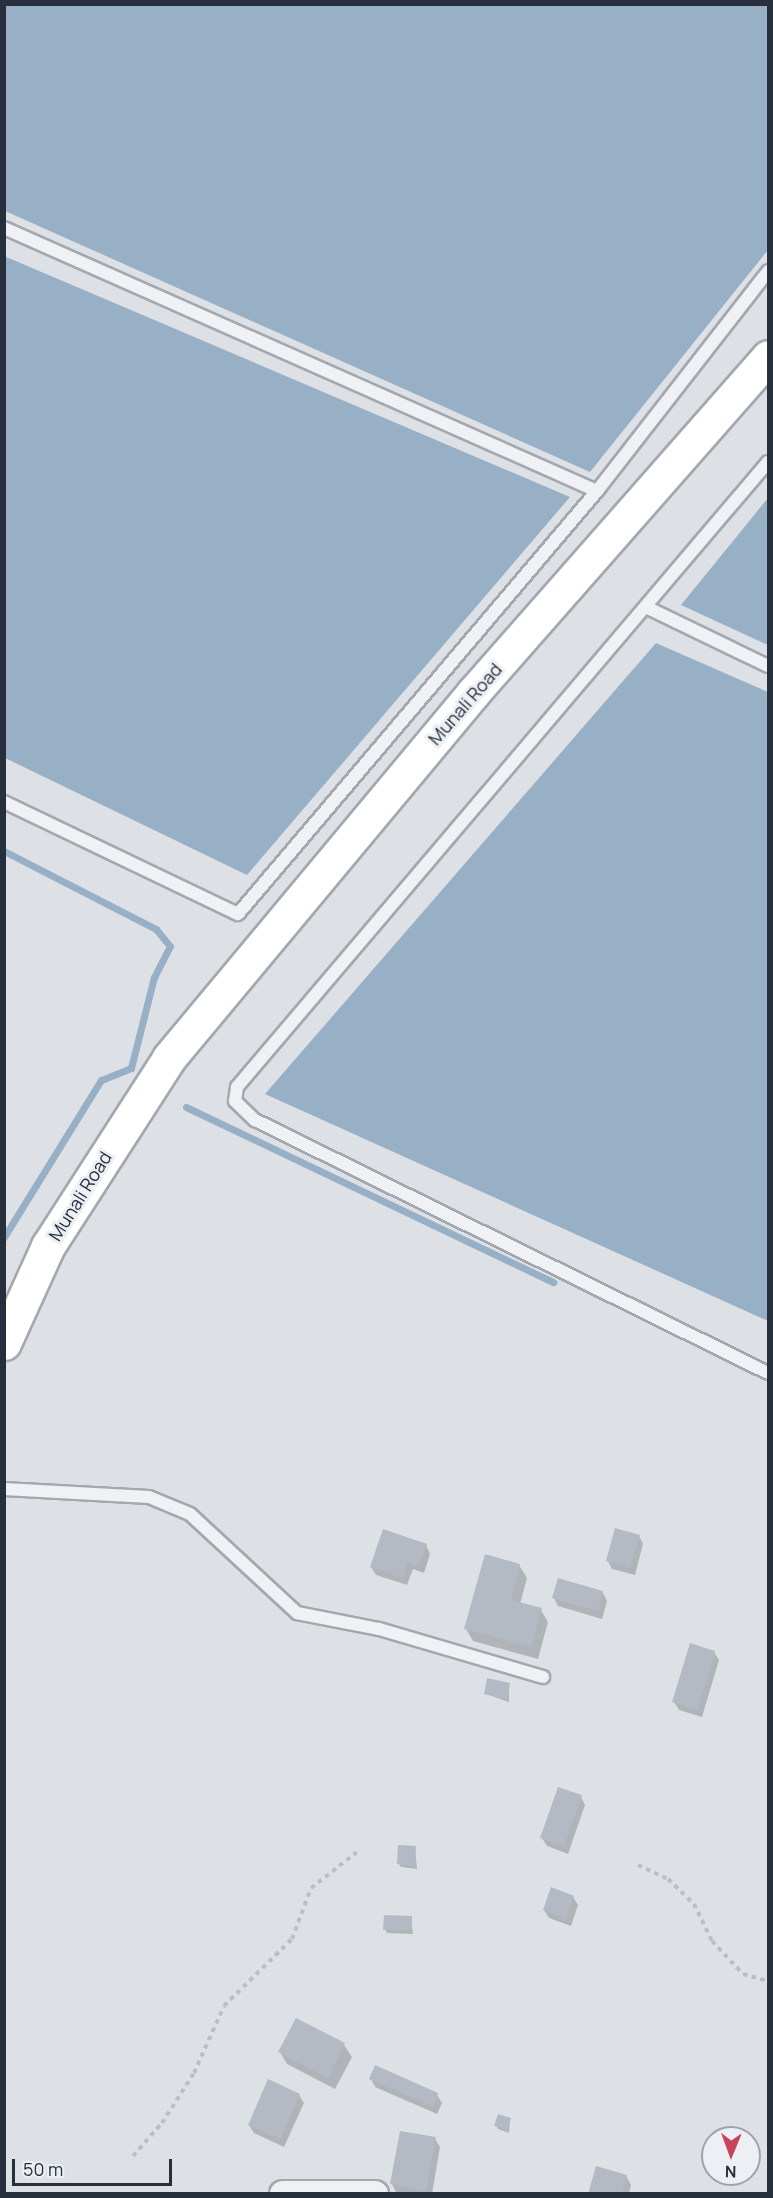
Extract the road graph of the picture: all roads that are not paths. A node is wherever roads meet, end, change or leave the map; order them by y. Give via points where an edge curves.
1 (4, 228) edge
2 (768, 271) edge
3 (768, 357) edge
4 (768, 462) edge
5 (597, 490) junction
6 (648, 608) junction
7 (768, 666) edge
8 (4, 802) edge
9 (170, 1058) junction
10 (4, 1305) edge
11 (4, 1344) edge
12 (768, 1372) edge
13 (4, 1489) edge
14 (543, 1677) dead end
15 (283, 2193) edge
16 (375, 2193) edge

1 - 5 lane
2 - 5 lane
3 - 9 main road, Munali Road via 473,693
4 - 6 lane
5 - 8 lane via 238,914
6 - 7 lane
6 - 12 lane via 237,1087 235,1101 255,1120
9 - 10 main road, Munali Road via 149,1067 75,1172 35,1239
9 - 11 main road, Munali Road via 48,1246
13 - 14 lane via 149,1497 198,1520 297,1613 379,1629
15 - 16 street

